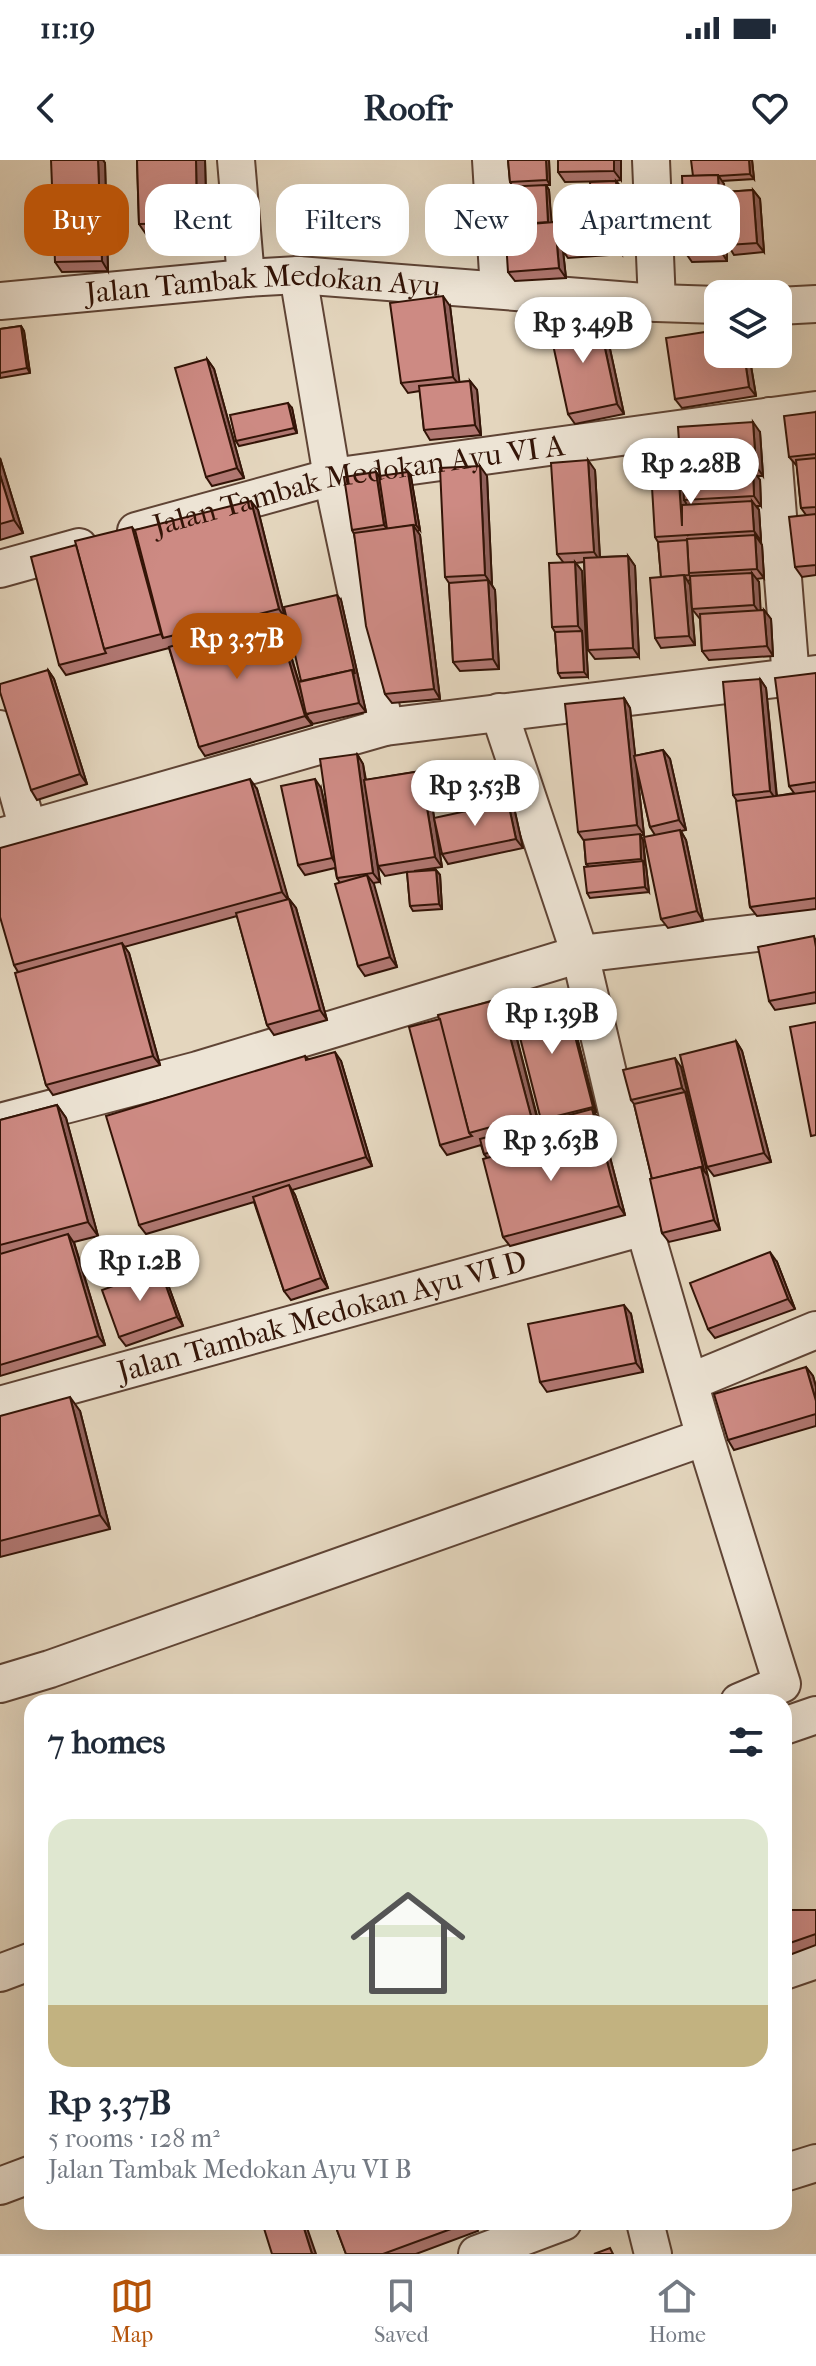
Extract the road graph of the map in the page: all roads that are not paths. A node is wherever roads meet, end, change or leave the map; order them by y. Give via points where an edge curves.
1 (236, 160) edge
2 (491, 160) edge
3 (651, 160) edge
4 (298, 275) junction
5 (246, 278) junction
6 (499, 290) junction
7 (0, 301) edge
8 (657, 303) junction
9 (816, 304) edge
10 (704, 305) edge
11 (792, 305) edge
12 (816, 410) edge
13 (770, 416) junction
14 (332, 477) junction
15 (0, 569) edge
16 (804, 676) edge
17 (499, 712) junction
18 (385, 727) junction
19 (0, 729) edge
20 (14, 833) edge
21 (816, 926) edge
22 (580, 954) junction
23 (0, 1122) edge
24 (644, 1227) junction
25 (816, 1330) edge
26 (690, 1382) junction
27 (0, 1405) edge
28 (705, 1437) junction
29 (0, 1684) edge
30 (758, 1694) edge
31 (816, 1715) edge
32 (792, 1723) edge
33 (816, 1960) edge
34 (24, 1964) edge
35 (792, 1968) edge
36 (0, 1973) edge
37 (816, 2163) edge
38 (792, 2170) edge
39 (24, 2177) edge
40 (0, 2186) edge
41 (542, 2230) edge
42 (647, 2230) edge
43 (477, 2254) edge
44 (653, 2254) edge

1 - 5 street
2 - 6 street
3 - 8 street
4 - 5 street, Jalan Tambak Medokan Ayu
4 - 6 street, Jalan Tambak Medokan Ayu
4 - 14 street
5 - 7 street, Jalan Tambak Medokan Ayu
6 - 8 street, Jalan Tambak Medokan Ayu
8 - 10 street, Jalan Tambak Medokan Ayu
9 - 11 street
12 - 13 street, Jalan Tambak Medokan Ayu VI A
13 - 14 street, Jalan Tambak Medokan Ayu VI A
13 - 16 street
14 - 15 street, Jalan Tambak Medokan Ayu VI A
14 - 18 street
16 - 17 street
17 - 18 street
17 - 22 street
18 - 20 street
19 - 20 street
21 - 22 street
22 - 23 street via 198,1070
22 - 24 street
24 - 26 street
24 - 27 street, Jalan Tambak Medokan Ayu VI D
25 - 26 street
26 - 28 street
28 - 29 street
28 - 30 street via 782,1684
31 - 32 street
33 - 35 street
34 - 36 street
37 - 38 street
39 - 40 street
41 - 43 street
42 - 44 street

